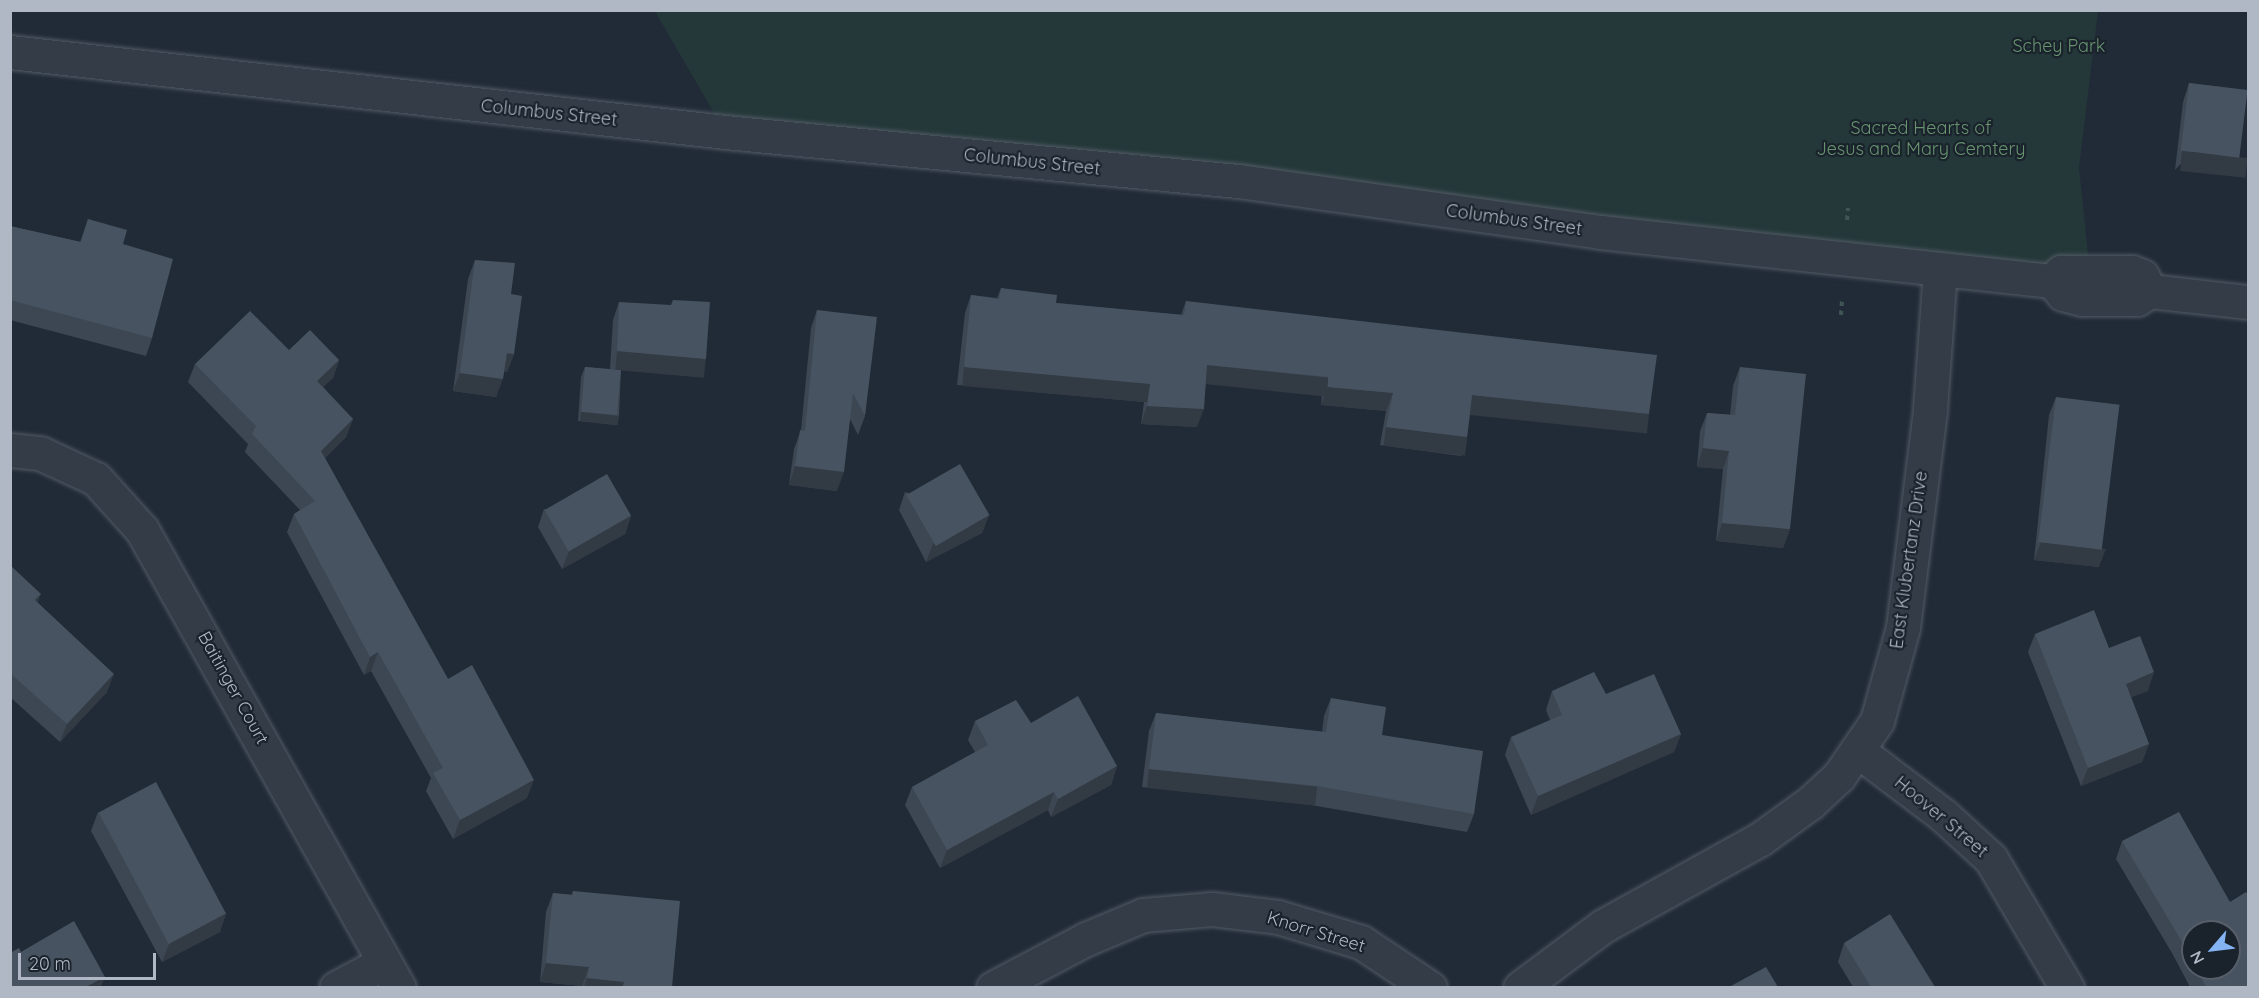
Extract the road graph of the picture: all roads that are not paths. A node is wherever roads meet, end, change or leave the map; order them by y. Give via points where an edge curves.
1 (10, 52) edge
2 (1940, 270) junction
3 (2248, 302) edge
4 (10, 450) edge
5 (1857, 750) junction
6 (391, 975) edge
7 (336, 987) edge
8 (993, 987) edge
9 (1430, 987) edge
10 (1520, 987) edge
11 (2067, 987) edge

1 - 2 street, Columbus Street via 709,130 1238,182 1600,232
2 - 3 street, Columbus Street via 2052,281 2061,273 2132,272 2142,276 2150,291
2 - 5 street, East Klubertanz Drive via 1930,409 1902,627 1877,721
4 - 6 street, Baitinger Court via 40,453 96,479 142,530
5 - 10 street, East Klubertanz Drive via 1839,776 1777,827 1603,926
5 - 11 street, Hoover Street via 1943,815 1991,859
6 - 7 street
8 - 9 street, Knorr Street via 1086,939 1143,915 1212,909 1278,917 1361,942

